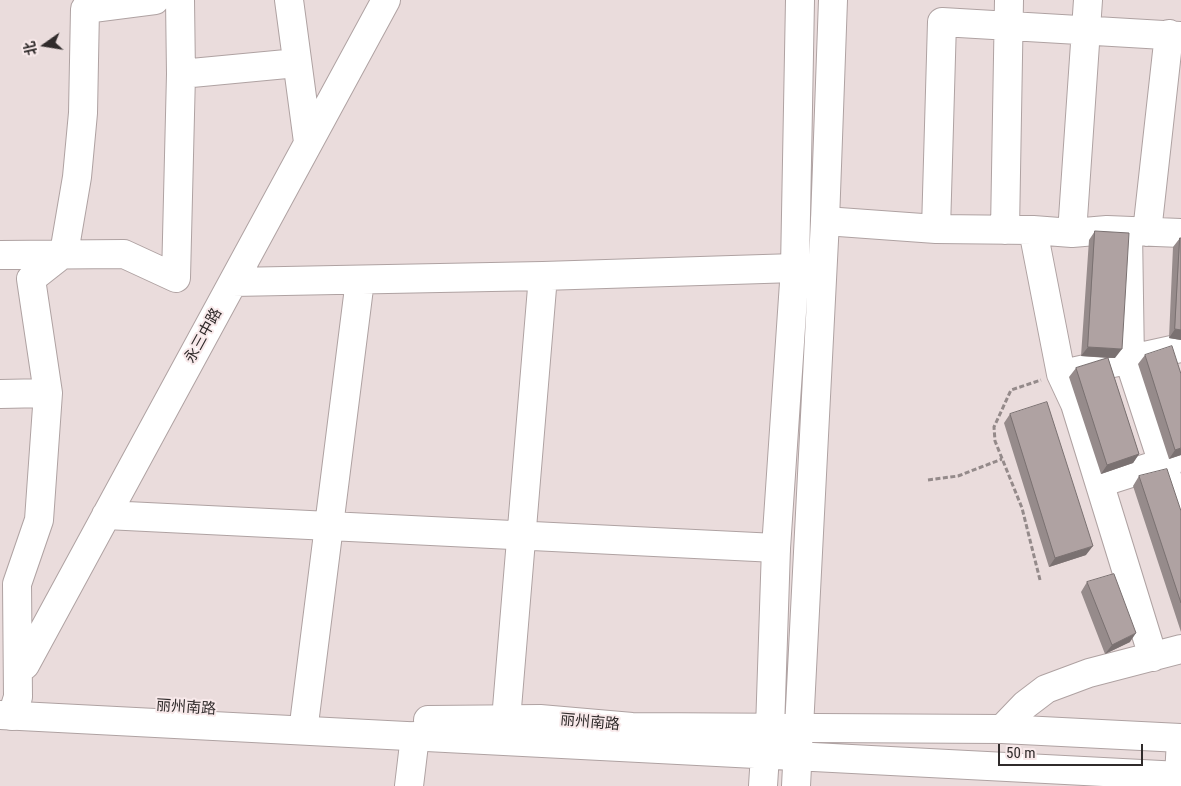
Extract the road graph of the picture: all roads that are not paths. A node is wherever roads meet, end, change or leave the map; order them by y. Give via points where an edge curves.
1 (155, 0) edge
2 (180, 0) edge
3 (289, 0) edge
4 (386, 0) edge
5 (800, 0) edge
6 (833, 0) edge
7 (1008, 0) edge
8 (1088, 0) edge
9 (80, 4) edge
10 (942, 11) edge
11 (1175, 35) edge
12 (297, 63) junction
13 (181, 74) junction
14 (308, 142) junction
15 (825, 221) junction
16 (936, 229) junction
17 (1005, 230) junction
18 (1033, 230) junction
19 (1137, 232) junction
20 (1181, 232) edge
21 (1072, 233) junction
22 (64, 253) junction
23 (0, 255) edge
24 (795, 268) junction
25 (543, 276) junction
26 (360, 280) junction
27 (233, 282) junction
28 (1181, 348) edge
29 (1061, 374) junction
30 (48, 393) junction
31 (0, 394) edge
32 (1181, 457) edge
33 (1100, 483) junction
34 (106, 515) junction
35 (1181, 519) edge
36 (776, 548) junction
37 (1181, 650) edge
38 (1153, 657) junction
39 (18, 670) junction
40 (7, 706) edge
41 (305, 716) junction
42 (506, 720) junction
43 (801, 726) junction
44 (1002, 729) junction
45 (415, 736) junction
46 (1181, 739) edge
47 (767, 742) junction
48 (798, 757) junction
49 (1180, 776) edge
50 (409, 786) edge
51 (764, 786) edge
52 (796, 786) edge

1 - 9 street
2 - 13 street
3 - 12 street
4 - 14 street, 永三中路
5 - 24 street
6 - 15 street
7 - 17 street
8 - 21 street
9 - 22 street via 83,113 77,177
10 - 11 street
10 - 16 street
11 - 19 street
12 - 13 street
12 - 14 street
13 - 22 street via 176,278 124,254
14 - 27 street, 永三中路
15 - 16 street
15 - 43 street
16 - 17 street
17 - 18 street
18 - 21 street
18 - 29 street
19 - 20 street
19 - 21 street
19 - 35 street via 1130,363
22 - 23 street
22 - 30 street via 31,279
24 - 25 street
24 - 36 street
25 - 26 street
25 - 42 street
26 - 27 street
26 - 41 street
27 - 34 street, 永三中路
28 - 29 street
29 - 33 street via 1075,404
30 - 31 street
30 - 39 street via 39,520 17,584
32 - 33 street
33 - 38 street
34 - 36 street
34 - 39 street, 永三中路 via 25,665
36 - 47 street
37 - 38 street
38 - 44 street via 1089,673 1046,689
39 - 40 street
40 - 41 street, 丽州南路
40 - 45 street
41 - 42 street, 丽州南路 via 364,720
42 - 47 street, 丽州南路 via 540,719
43 - 44 street, 丽州南路
43 - 47 street, 丽州南路
43 - 48 street
44 - 46 street, 丽州南路
45 - 47 street
45 - 50 street
46 - 49 street
47 - 48 street
47 - 51 street
48 - 49 street
48 - 52 street

